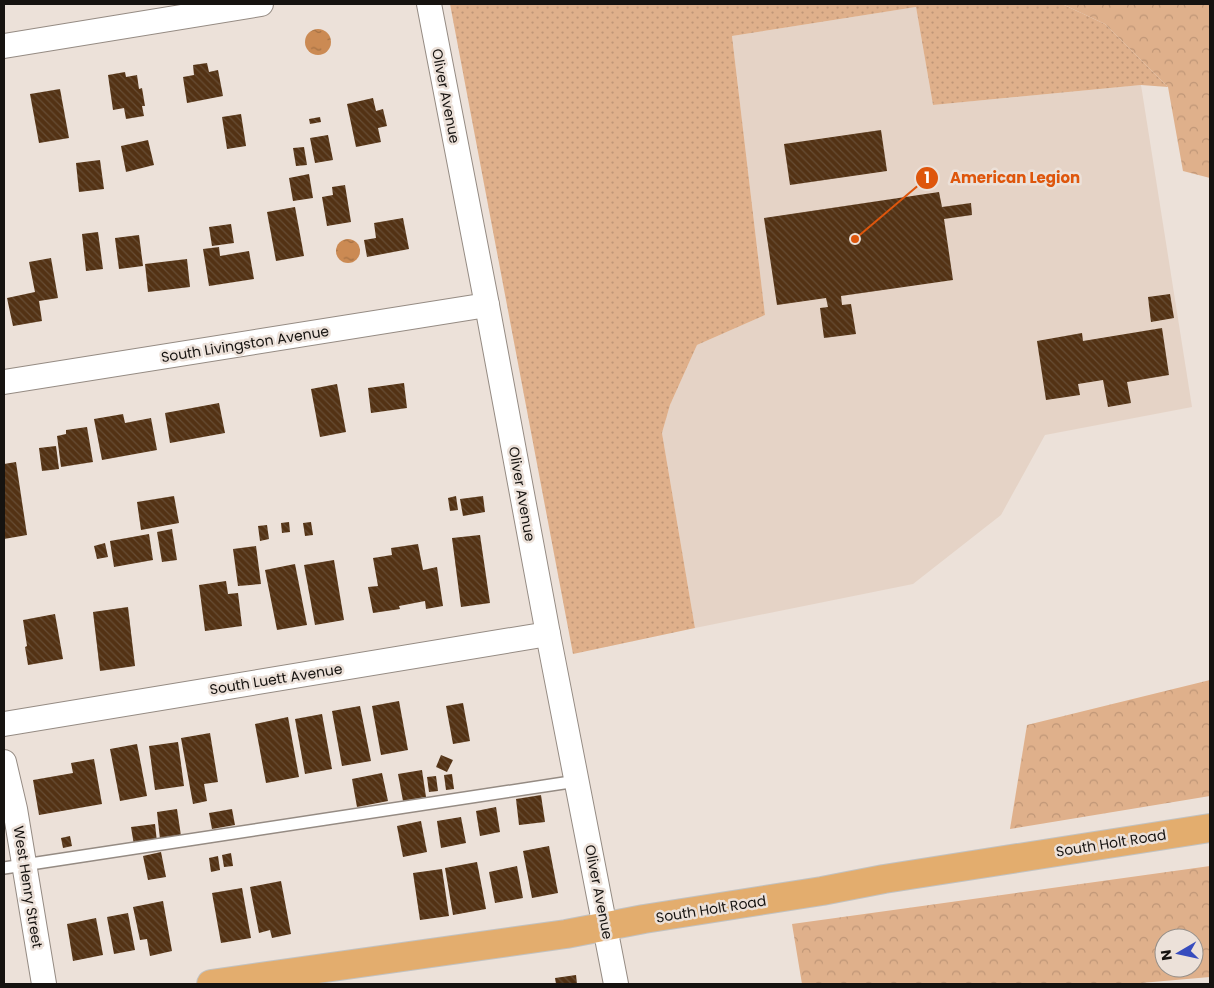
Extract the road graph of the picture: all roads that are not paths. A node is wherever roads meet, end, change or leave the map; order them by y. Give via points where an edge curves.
1 (261, 4) edge
2 (429, 4) edge
3 (4, 46) edge
4 (487, 305) junction
5 (4, 382) edge
6 (548, 634) junction
7 (4, 724) edge
8 (4, 762) edge
9 (577, 781) junction
10 (1210, 828) edge
11 (14, 866) edge
12 (606, 927) junction
13 (44, 984) edge
14 (211, 984) edge
15 (616, 984) edge

1 - 3 street
2 - 4 street, Oliver Avenue
4 - 5 street, South Livingston Avenue
4 - 6 street, Oliver Avenue
6 - 7 street, South Luett Avenue
6 - 9 street, Oliver Avenue
8 - 11 street, West Henry Street via 16,809
9 - 11 lane
9 - 12 street, Oliver Avenue
10 - 12 main road, South Holt Road via 884,878
11 - 13 street, West Henry Street
12 - 14 main road, South Holt Road
12 - 15 street, Oliver Avenue

